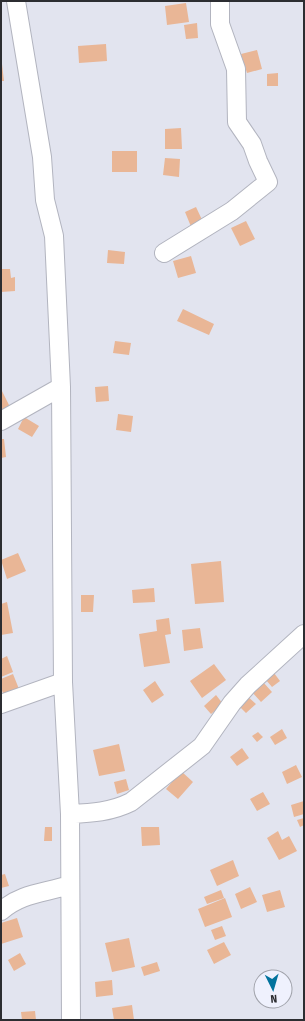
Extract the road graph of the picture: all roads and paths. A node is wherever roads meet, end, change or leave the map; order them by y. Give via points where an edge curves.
1 (16, 1) edge
2 (220, 1) edge
3 (164, 254) dead end
4 (61, 387) junction
5 (1, 421) edge
6 (304, 634) edge
7 (62, 682) junction
8 (1, 704) edge
9 (70, 814) junction
10 (69, 885) junction
11 (1, 911) edge
12 (72, 1020) edge

1 - 4 street via 42,157 45,200 54,236
2 - 3 street via 220,24 236,69 237,122 252,144 268,182 232,211
4 - 5 street
4 - 7 street
6 - 9 street via 248,685 202,746 131,802 101,813
7 - 8 street
7 - 9 street
9 - 10 street
10 - 11 street via 22,897
10 - 12 street

